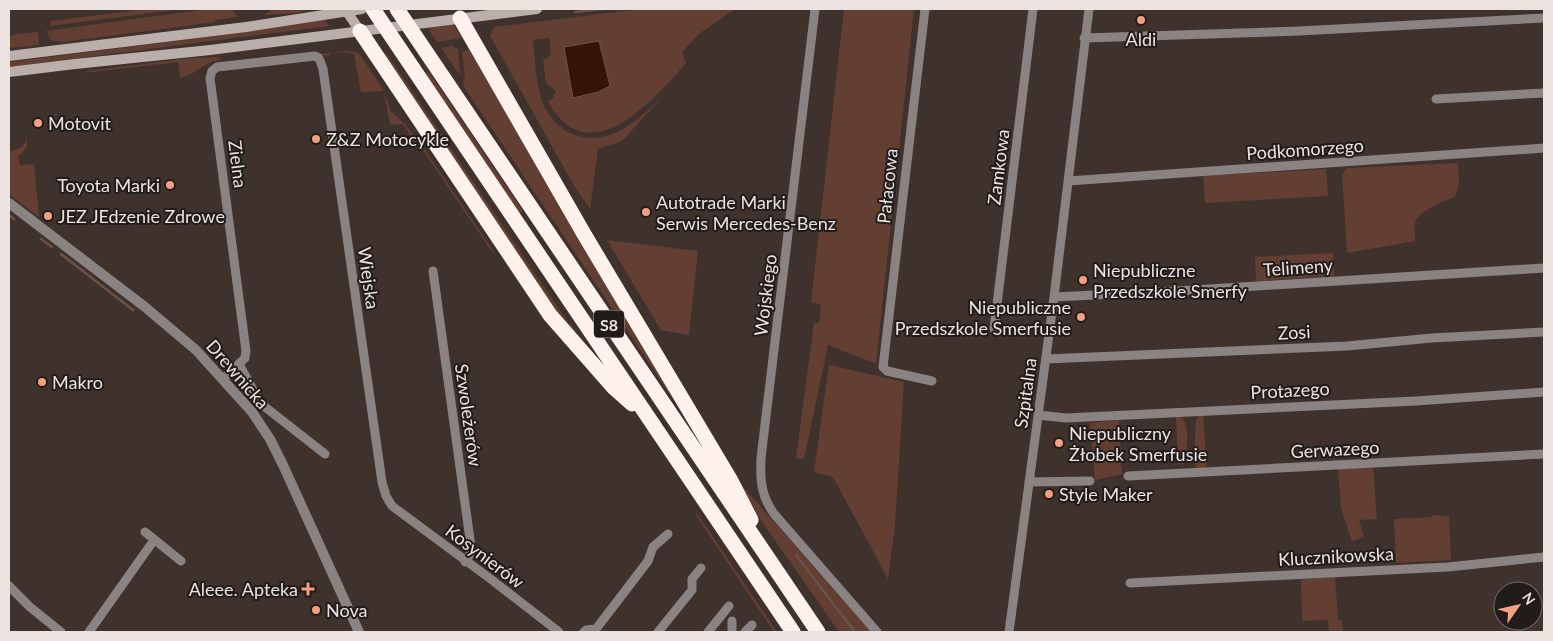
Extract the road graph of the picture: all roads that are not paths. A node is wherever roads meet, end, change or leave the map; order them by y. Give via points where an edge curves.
1 (314, 9) edge
2 (362, 9) edge
3 (373, 9) edge
4 (397, 9) edge
5 (537, 9) edge
6 (815, 9) edge
7 (925, 9) edge
8 (1033, 9) edge
9 (1089, 9) edge
10 (346, 10) edge
11 (458, 14) edge
12 (1544, 18) edge
13 (302, 19) junction
14 (360, 32) junction
15 (1084, 38) junction
16 (9, 56) edge
17 (315, 56) joint
18 (9, 72) edge
19 (1544, 94) edge
20 (1436, 99) dead end
21 (1544, 148) edge
22 (1068, 181) junction
23 (9, 203) edge
24 (1544, 268) edge
25 (433, 271) dead end
26 (1054, 297) junction
27 (994, 329) dead end
28 (1544, 332) edge
29 (1046, 359) junction
30 (239, 364) junction
31 (223, 379) junction
32 (932, 381) dead end
33 (1544, 392) edge
34 (1038, 415) junction
35 (648, 418) junction
36 (325, 454) dead end
37 (1544, 454) edge
38 (1128, 476) dead end
39 (1090, 481) dead end
40 (1029, 482) junction
41 (392, 506) joint
42 (144, 532) dead end
43 (668, 534) dead end
44 (154, 540) junction
45 (1544, 557) edge
46 (181, 561) dead end
47 (465, 562) junction
48 (701, 568) dead end
49 (780, 577) junction
50 (1130, 583) dead end
51 (9, 586) edge
52 (729, 606) dead end
53 (732, 621) dead end
54 (752, 625) dead end
55 (61, 632) edge
56 (89, 632) edge
57 (359, 632) edge
58 (559, 632) edge
59 (584, 632) edge
60 (658, 632) edge
61 (708, 632) edge
62 (732, 632) edge
63 (745, 632) edge
64 (793, 632) edge
65 (818, 632) edge
66 (877, 632) edge
67 (1009, 632) edge

1 - 13 main road
2 - 10 main road
3 - 35 highway, S8
4 - 49 highway, S8
5 - 11 main road
6 - 66 street, Wojskiego via 760,477 769,507
7 - 32 street, Pałacowa via 883,367
8 - 27 street, Zamkowa
9 - 15 street, Szpitalna
10 - 13 main road
10 - 14 main road
11 - 14 main road
11 - 49 highway via 730,479
12 - 15 street
13 - 16 main road
14 - 18 main road
14 - 35 highway via 550,315 614,388
15 - 22 street, Szpitalna
17 - 30 street, Zielna via 217,67 210,78 246,351
17 - 41 street, Wiejska via 320,58 323,69 382,482
19 - 20 street
21 - 22 street, Podkomorzego
22 - 26 street, Szpitalna
23 - 31 street, Drewnicka via 170,328
24 - 26 street, Telimeny
25 - 47 street, Szwoleżerów via 471,547
26 - 29 street, Szpitalna
28 - 29 street, Zosi via 1347,346
29 - 34 street, Szpitalna
30 - 31 street
30 - 36 street via 260,403
31 - 57 street, Drewnicka via 270,439
33 - 34 street, Protazego via 1066,418
34 - 40 street, Szpitalna
35 - 64 highway, S8
37 - 38 street, Gerwazego
39 - 40 street
40 - 67 street, Szpitalna
41 - 47 street, Kosynierów
42 - 44 street
43 - 59 street via 653,547 648,561 596,629
44 - 46 street
44 - 56 street
45 - 50 street, Klucznikowska via 1448,566
47 - 58 street, Kosynierów
48 - 60 street via 692,579 692,590
49 - 65 highway, S8
51 - 55 street
52 - 61 street
53 - 62 street
54 - 63 street

